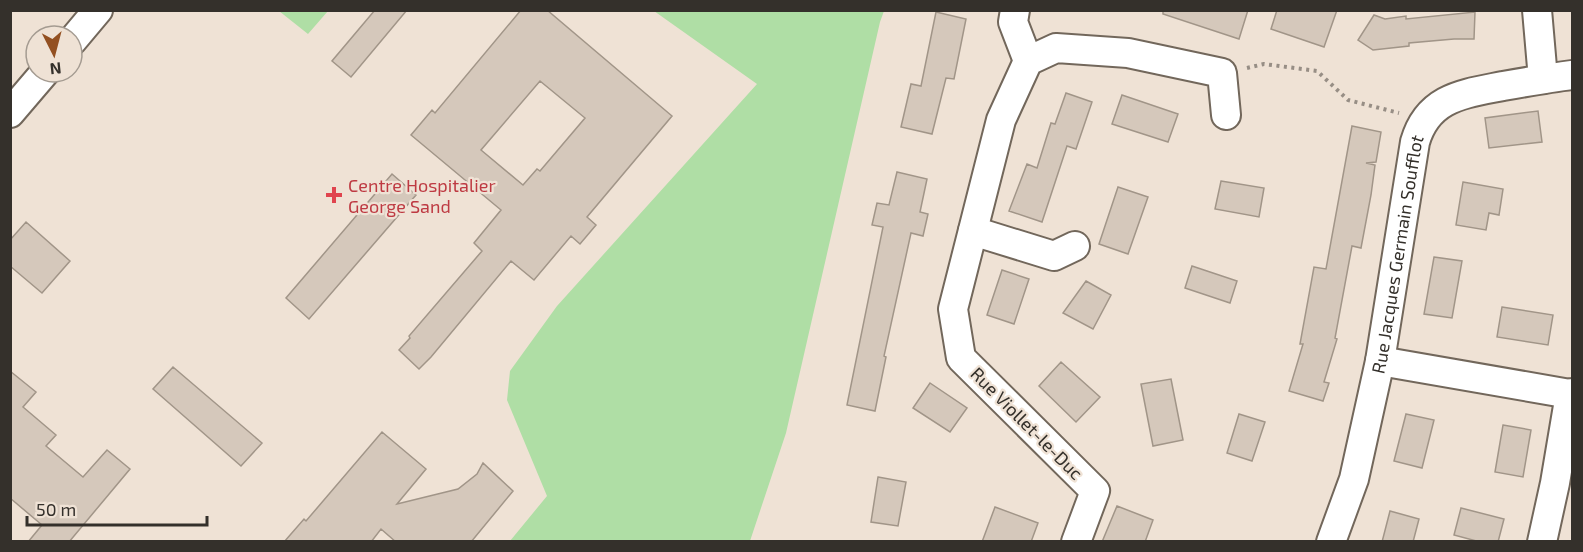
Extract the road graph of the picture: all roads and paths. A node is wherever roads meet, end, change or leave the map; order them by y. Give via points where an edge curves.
1 (98, 10) edge
2 (1015, 10) edge
3 (1537, 10) edge
4 (84, 27) edge
5 (1028, 61) junction
6 (1222, 73) junction
7 (1572, 75) edge
8 (1543, 79) junction
9 (35, 84) edge
10 (10, 113) edge
11 (1226, 115) dead end
12 (1426, 120) junction
13 (972, 231) junction
14 (1075, 246) dead end
15 (1380, 362) junction
16 (1571, 393) edge
17 (1076, 542) edge
18 (1331, 542) edge
19 (1542, 542) edge

1 - 4 street
2 - 5 street via 1013,22
3 - 8 street
5 - 6 street via 1056,48 1128,53
5 - 13 street, Rue Viollet-le-Duc via 1001,120
6 - 11 street
6 - 12 path via 1264,64 1317,71 1348,100
7 - 8 street, Rue Jacques Germain Soufflot
8 - 12 street, Rue Jacques Germain Soufflot via 1466,93 1448,100
9 - 10 street
12 - 15 street, Rue Jacques Germain Soufflot via 1415,142
13 - 14 street via 1053,256
13 - 17 street, Rue Viollet-le-Duc via 952,309 961,358 1095,491
15 - 16 street
15 - 18 street, Rue Jacques Germain Soufflot via 1354,479
16 - 19 street

